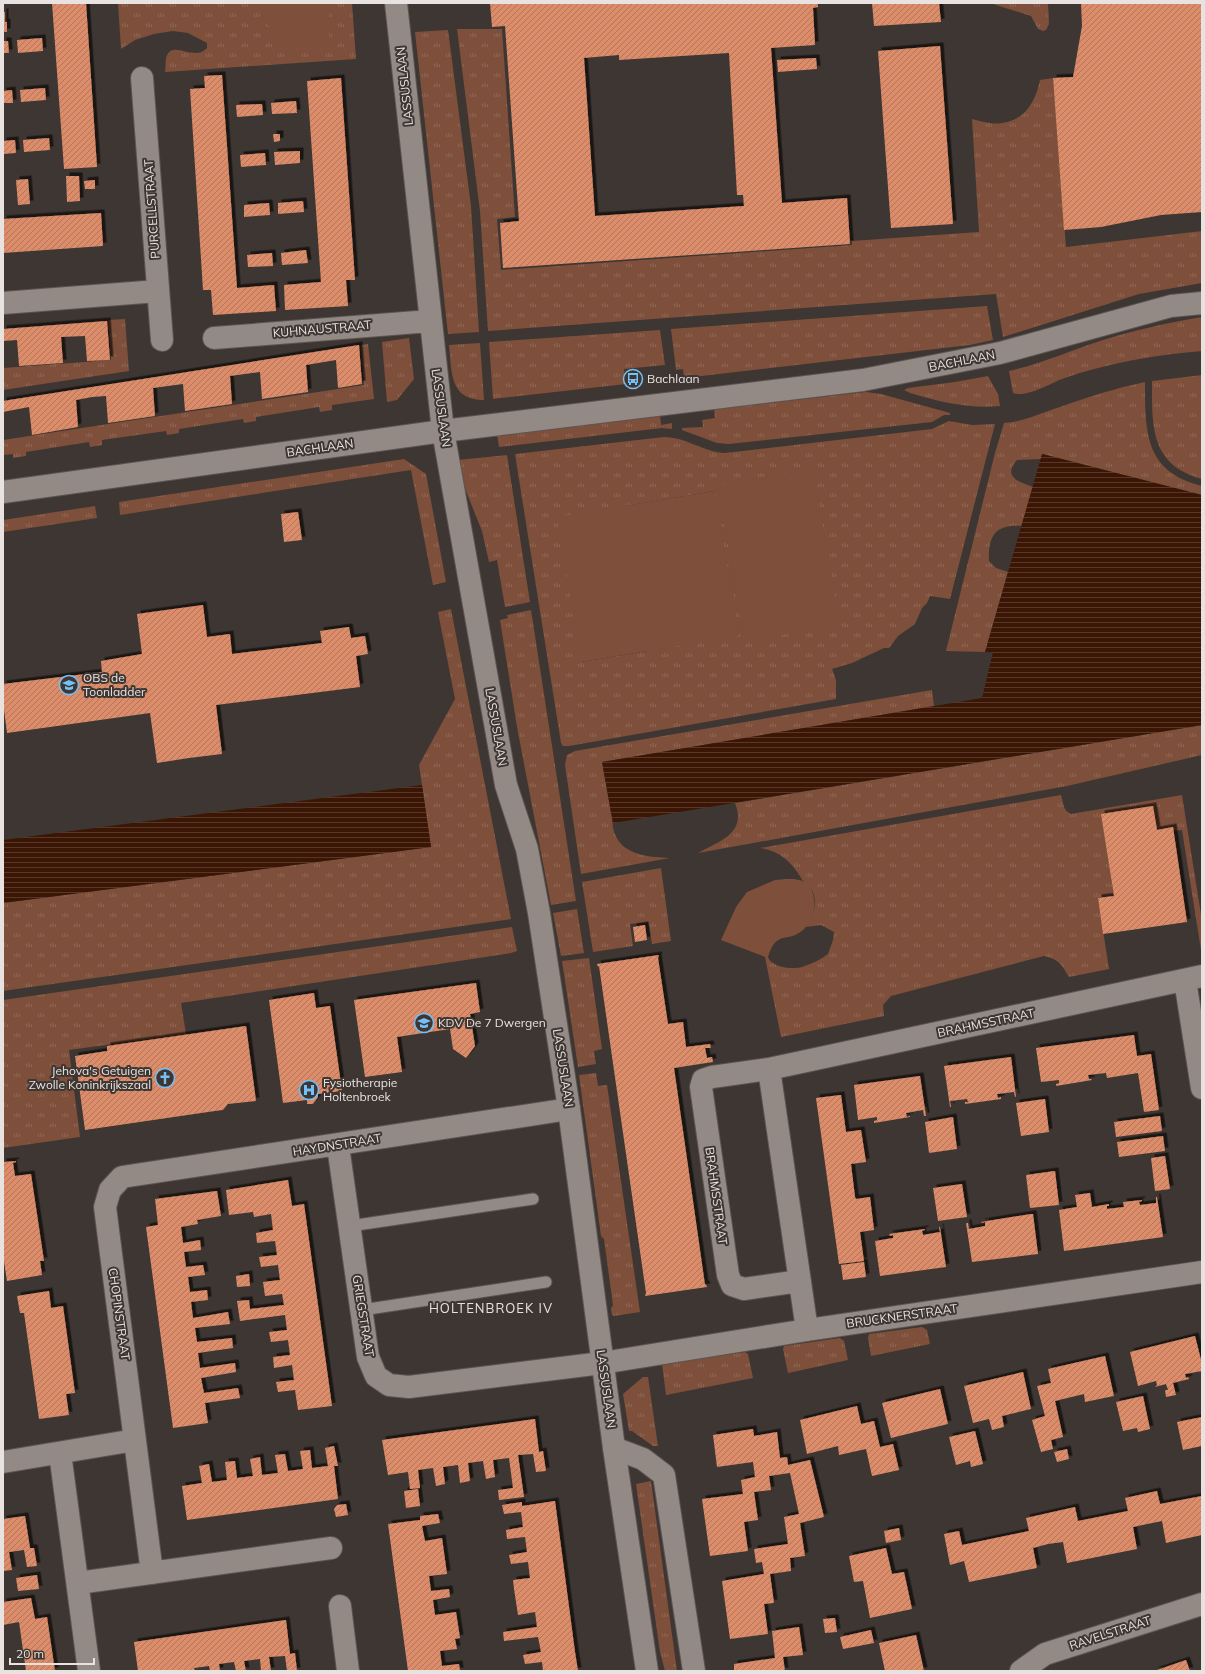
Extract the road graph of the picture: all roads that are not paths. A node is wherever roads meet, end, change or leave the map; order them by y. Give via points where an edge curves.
1 (396, 3) edge
2 (142, 78) dead end
3 (158, 291) junction
4 (3, 303) edge
5 (1202, 303) edge
6 (430, 321) junction
7 (214, 338) dead end
8 (162, 340) dead end
9 (443, 431) junction
10 (3, 492) edge
11 (1194, 978) edge
12 (769, 1069) junction
13 (1202, 1088) edge
14 (569, 1110) junction
15 (338, 1146) junction
16 (110, 1190) joint
17 (533, 1199) dead end
18 (350, 1226) junction
19 (1202, 1272) edge
20 (800, 1281) junction
21 (546, 1282) dead end
22 (362, 1310) junction
23 (807, 1330) junction
24 (602, 1363) junction
25 (135, 1440) junction
26 (614, 1448) junction
27 (60, 1453) junction
28 (3, 1462) edge
29 (331, 1548) dead end
30 (152, 1573) junction
31 (78, 1583) junction
32 (1202, 1604) edge
33 (340, 1606) dead end
34 (90, 1671) edge
35 (348, 1671) edge
36 (647, 1671) edge
37 (694, 1671) edge
38 (1022, 1671) edge

1 - 6 street, LASSUSLAAN
2 - 3 street, PURCELLSTRAAT
3 - 4 street
3 - 8 street, PURCELLSTRAAT
5 - 9 street, BACHLAAN via 1171,306 1000,353 863,380
6 - 7 street, KUHNAUSTRAAT
6 - 9 street, LASSUSLAAN
9 - 10 street, BACHLAAN
9 - 14 street, LASSUSLAAN via 506,785 527,849 539,913
11 - 12 street, BRAHMSSTRAAT
11 - 13 street
12 - 20 street
12 - 20 street, BRAHMSSTRAAT via 712,1077 703,1080 701,1087 724,1252 732,1285 744,1289
14 - 15 street, HAYDNSTRAAT
14 - 24 street, LASSUSLAAN
15 - 16 street, HAYDNSTRAAT via 122,1177
15 - 18 street, GRIEGSTRAAT
16 - 25 street, CHOPINSTRAAT via 105,1207
17 - 18 lane
18 - 22 street, GRIEGSTRAAT
19 - 23 street, BRUCKNERSTRAAT
20 - 23 street
21 - 22 lane
22 - 24 street, GRIEGSTRAAT via 368,1357 376,1376 389,1385 409,1387
23 - 24 street, BRUCKNERSTRAAT
24 - 26 street, LASSUSLAAN
25 - 27 street
25 - 30 street, CHOPINSTRAAT
26 - 36 street, LASSUSLAAN
26 - 37 street via 644,1459 664,1475
27 - 28 street
27 - 31 street
29 - 30 street
30 - 31 street
31 - 34 street
32 - 38 street, RAVELSTRAAT via 1045,1654
33 - 35 street

